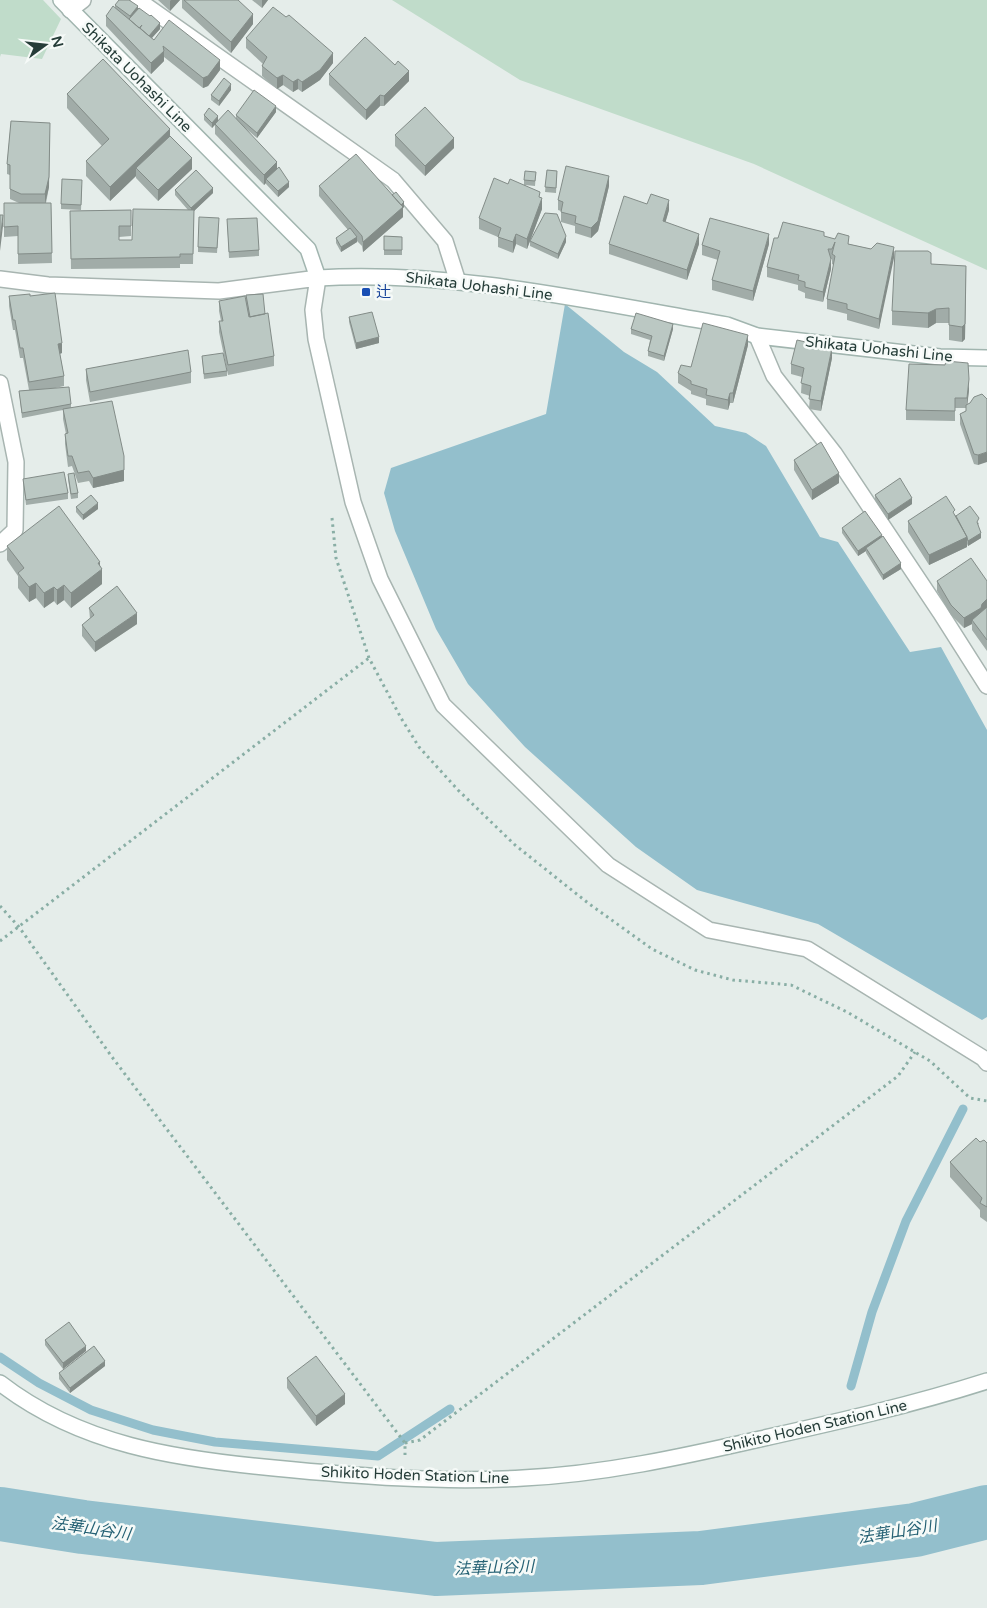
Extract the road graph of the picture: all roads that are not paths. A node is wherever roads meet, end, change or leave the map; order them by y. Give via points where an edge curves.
1 (83, 0) edge
2 (138, 0) edge
3 (65, 5) edge
4 (318, 278) junction
5 (0, 279) edge
6 (458, 282) junction
7 (757, 336) junction
8 (987, 358) edge
9 (0, 383) edge
10 (0, 544) edge
11 (987, 686) edge
12 (987, 1062) edge
13 (987, 1381) edge
14 (0, 1383) edge

1 - 3 street
2 - 6 street via 393,180 445,241
3 - 4 street, Shikata Uohashi Line via 308,249
4 - 5 street via 219,291 48,285
4 - 6 street, Shikata Uohashi Line via 407,277
4 - 12 street via 313,310 316,339 353,502 380,579 442,705 608,865 708,930 807,949
6 - 7 street, Shikata Uohashi Line via 727,324
7 - 8 street, Shikata Uohashi Line via 940,357
7 - 11 street via 774,376 834,453
9 - 10 street via 16,462 15,530
13 - 14 street, Shikito Hoden Station Line via 936,1397 644,1465 524,1478 405,1478 197,1461 104,1438 60,1420 19,1398

